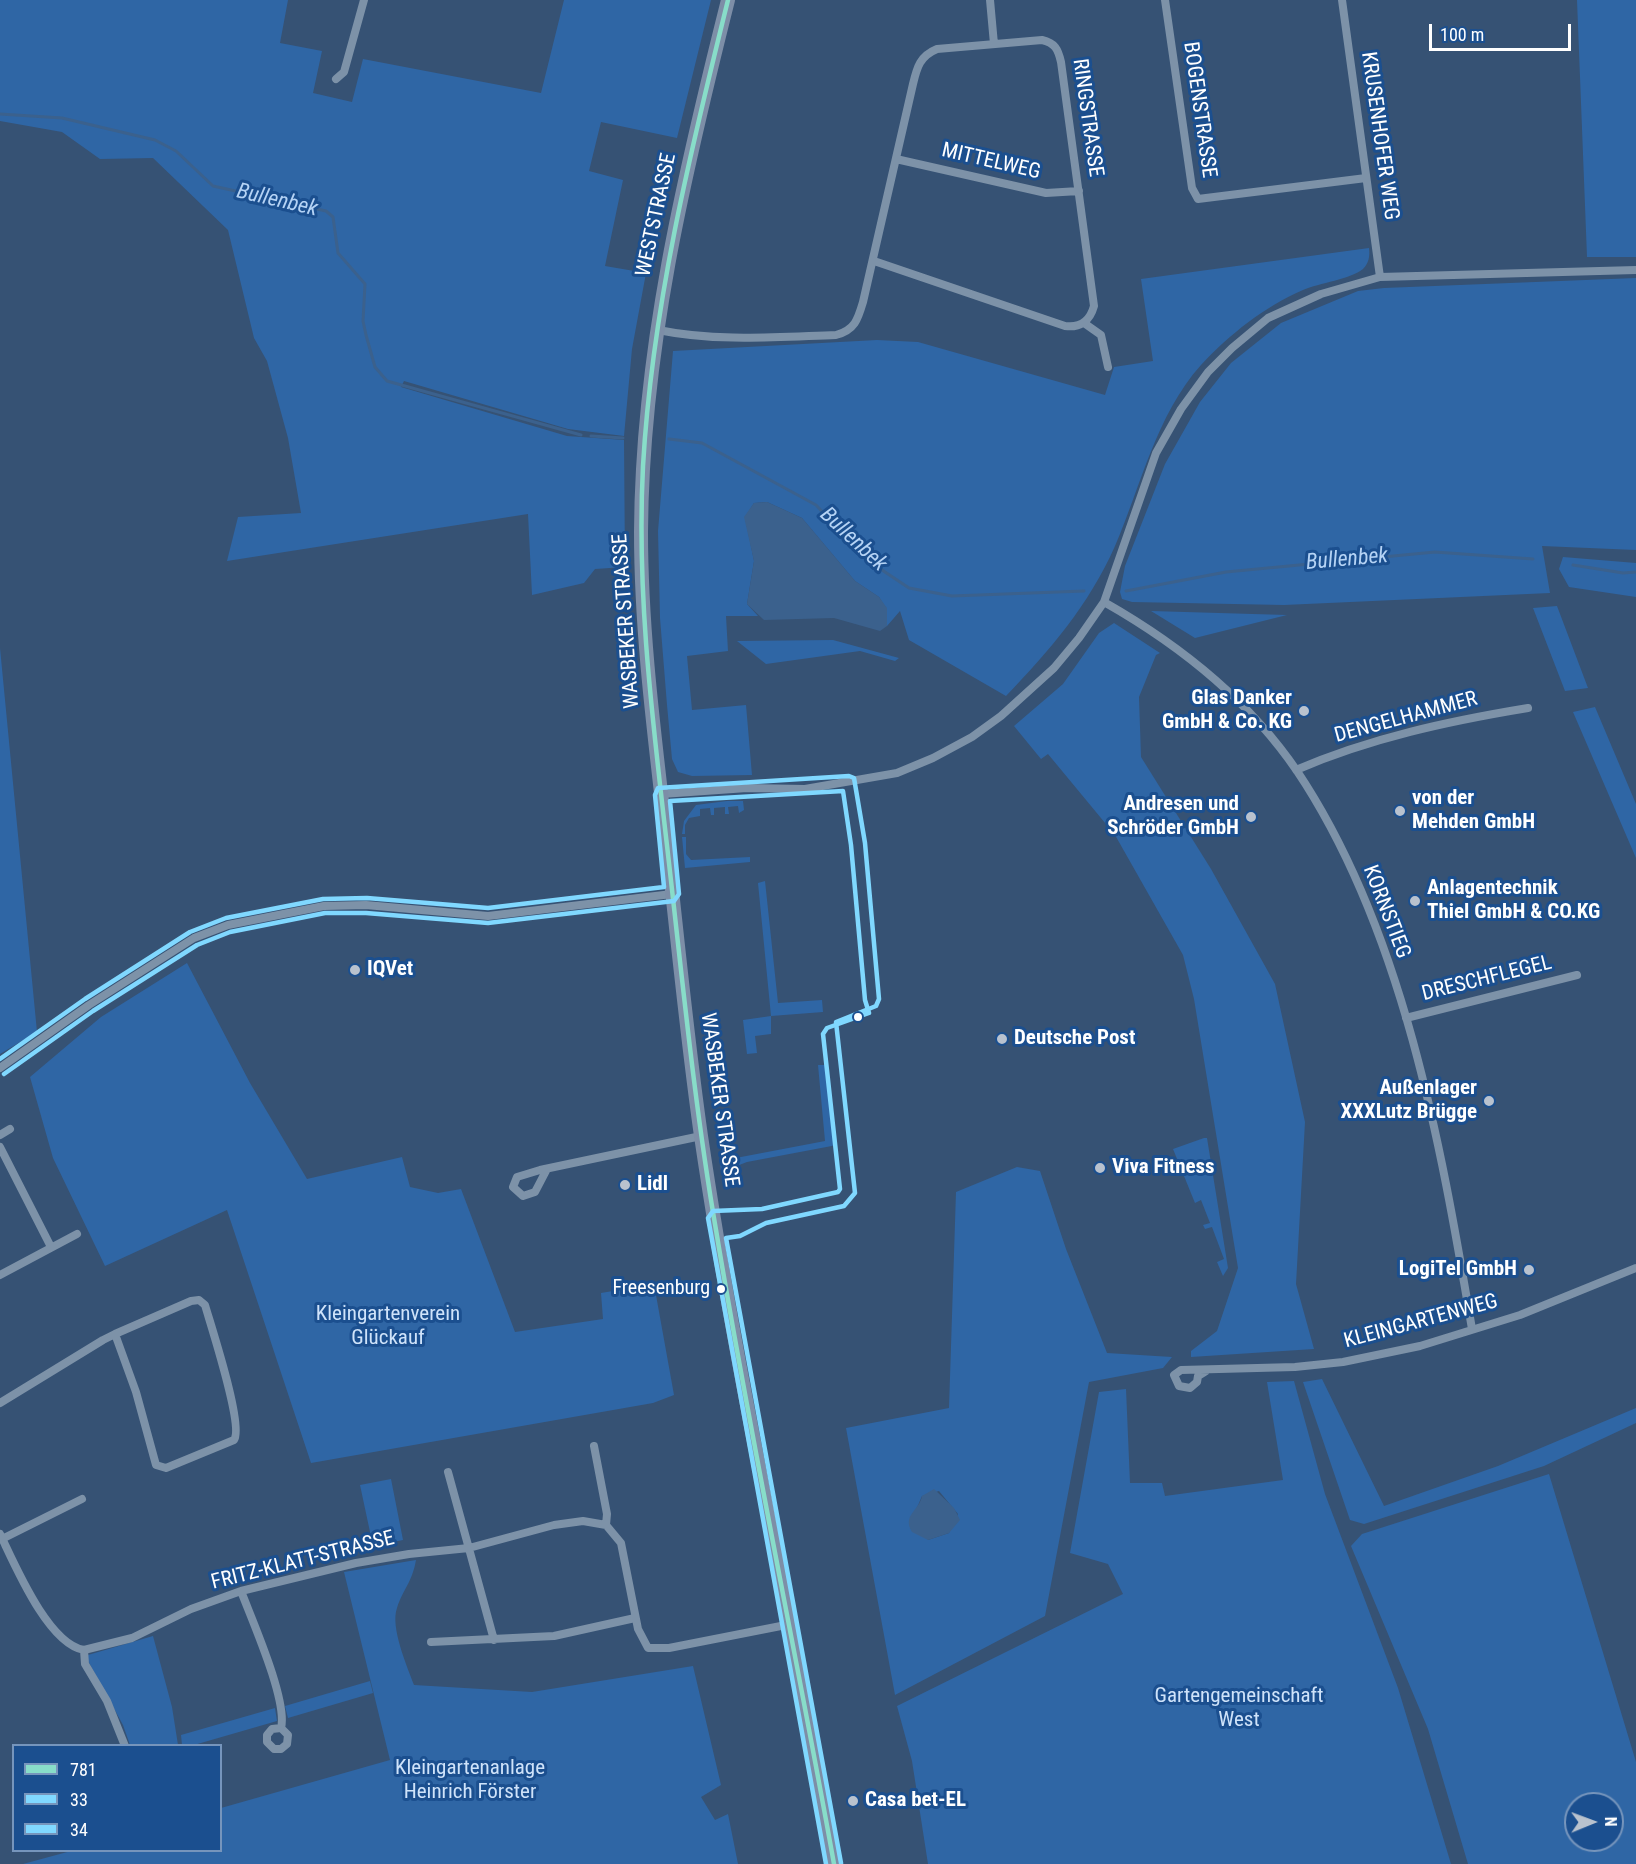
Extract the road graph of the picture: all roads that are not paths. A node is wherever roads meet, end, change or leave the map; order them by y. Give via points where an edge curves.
1 (364, 0) edge
2 (728, 0) edge
3 (990, 0) edge
4 (1165, 0) edge
5 (1341, 0) edge
6 (994, 44) junction
7 (336, 79) dead end
8 (896, 159) junction
9 (1366, 178) junction
10 (1079, 191) junction
11 (873, 261) junction
12 (1636, 270) edge
13 (1380, 277) junction
14 (1084, 323) junction
15 (658, 330) junction
16 (1108, 367) dead end
17 (645, 441) joint
18 (1104, 602) junction
19 (1528, 708) dead end
20 (1296, 770) junction
21 (662, 794) junction
22 (672, 894) junction
23 (1577, 975) dead end
24 (1406, 1018) junction
25 (0, 1068) edge
26 (10, 1129) dead end
27 (0, 1135) edge
28 (701, 1136) junction
29 (0, 1147) edge
30 (547, 1168) dead end
31 (77, 1234) dead end
32 (51, 1247) junction
33 (1636, 1268) edge
34 (0, 1275) edge
35 (1472, 1329) junction
36 (115, 1334) junction
37 (1206, 1371) dead end
38 (0, 1403) edge
39 (594, 1446) dead end
40 (448, 1472) dead end
41 (82, 1499) dead end
42 (606, 1525) junction
43 (1, 1536) edge
44 (469, 1548) junction
45 (241, 1591) junction
46 (635, 1618) junction
47 (791, 1624) junction
48 (494, 1640) junction
49 (431, 1642) dead end
50 (84, 1650) junction
51 (281, 1728) dead end
52 (124, 1744) edge
53 (834, 1864) edge

1 - 7 street via 344,72
2 - 15 main road, WESTSTRASSE via 675,219
3 - 6 street
4 - 9 street, BOGENSTRASSE via 1192,188 1198,199
5 - 9 street, KRUSENHOFER WEG
6 - 8 street, RINGSTRASSE via 938,49 924,56 918,66
6 - 10 street, RINGSTRASSE via 1042,40 1051,42 1058,50
8 - 10 street, MITTELWEG via 1046,193
8 - 11 street, RINGSTRASSE
9 - 13 street, KRUSENHOFER WEG
10 - 14 street, RINGSTRASSE via 1094,306
11 - 14 street via 1065,326
11 - 15 street, RINGSTRASSE via 857,322 848,332 727,338
12 - 13 street
13 - 18 street via 1321,294 1268,318 1208,372 1180,409 1156,453
14 - 16 street via 1101,335
15 - 17 main road, WESTSTRASSE
17 - 21 main road, WASBEKER STRASSE via 641,533 647,657
18 - 20 street, KORNSTIEG via 1174,646 1221,685
18 - 21 street via 1079,638 1039,682 1000,716 933,758 897,773 838,785
19 - 20 street, DENGELHAMMER via 1395,735
20 - 24 street, KORNSTIEG via 1359,886
21 - 22 main road, WASBEKER STRASSE
22 - 25 street via 488,916 366,905 324,906 228,925 194,938
22 - 28 main road, WASBEKER STRASSE
23 - 24 street, DRESCHFLEGEL
24 - 35 street, KORNSTIEG via 1449,1191
26 - 27 street
28 - 30 street
28 - 47 main road, WASBEKER STRASSE
29 - 32 street
31 - 32 street
32 - 34 street
33 - 35 street, KLEINGARTENWEG via 1520,1315
35 - 37 street, KLEINGARTENWEG via 1420,1346 1343,1362
36 - 36 street via 191,1301 202,1302 225,1372 237,1429 234,1440 166,1468 156,1466
36 - 38 street
39 - 42 street
40 - 44 street
41 - 43 street
42 - 44 street, FRITZ-KLATT-STRASSE via 583,1521 554,1525
42 - 46 street via 621,1543
43 - 50 street via 45,1617 65,1641
44 - 45 street, FRITZ-KLATT-STRASSE via 356,1563
44 - 48 street
45 - 50 street, FRITZ-KLATT-STRASSE via 191,1609 132,1638
45 - 51 street via 272,1679 282,1716
46 - 47 street via 644,1645 653,1650
46 - 48 street via 567,1635
47 - 53 main road, WASBEKER STRASSE
48 - 49 street
50 - 52 street via 85,1664 107,1701

